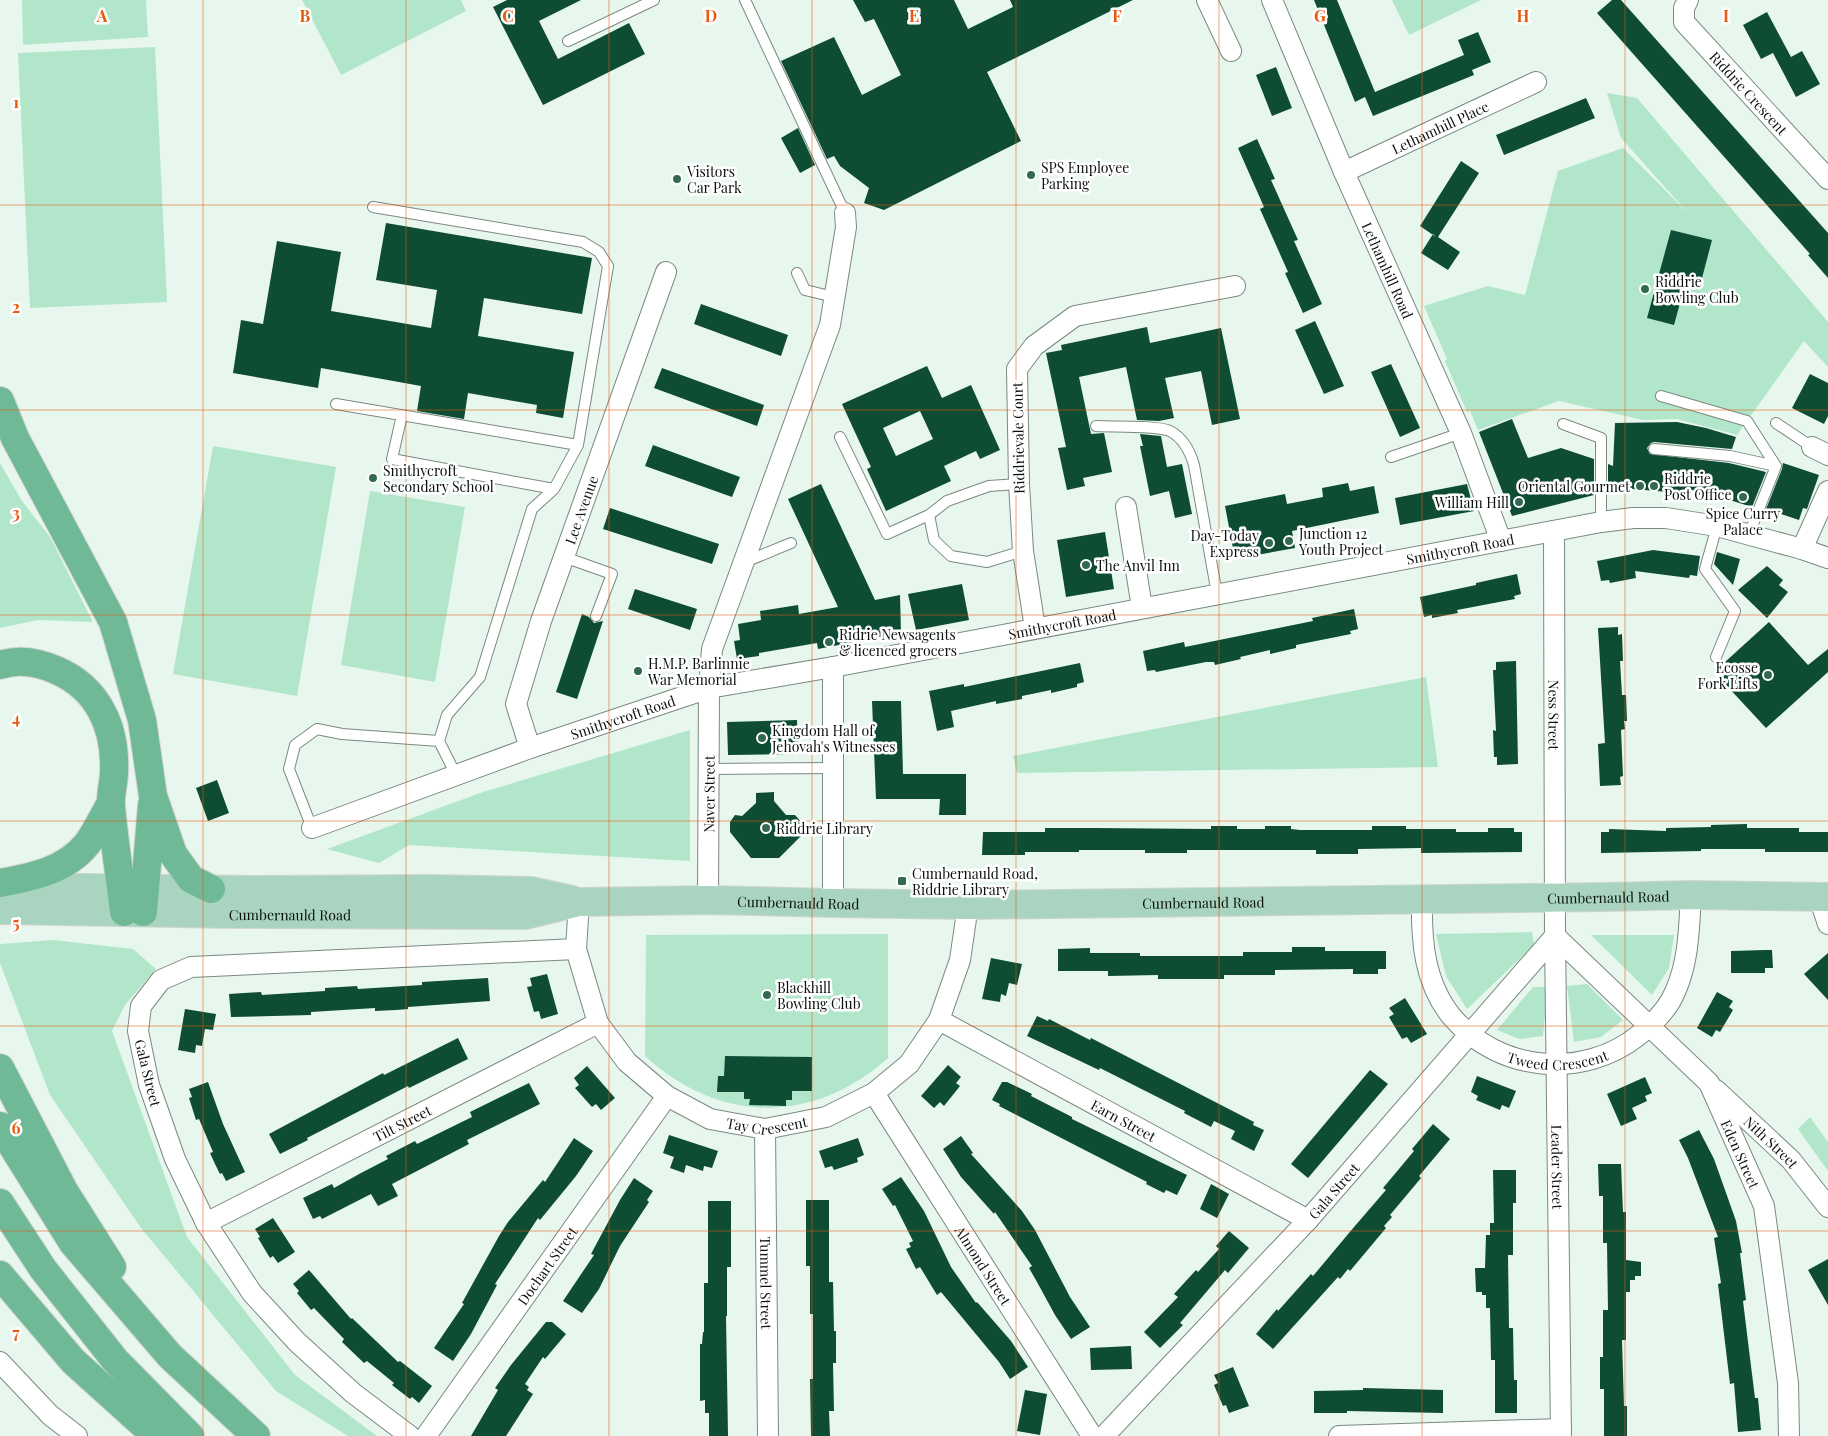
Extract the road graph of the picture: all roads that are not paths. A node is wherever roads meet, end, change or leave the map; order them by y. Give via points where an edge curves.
1 (654, 0) edge
2 (745, 0) edge
3 (1207, 0) edge
4 (1272, 0) edge
5 (1688, 0) edge
6 (568, 41) dead end
7 (1231, 51) dead end
8 (1536, 82) dead end
9 (1344, 172) junction
10 (1828, 180) edge
11 (373, 207) dead end
12 (845, 213) joint
13 (666, 272) dead end
14 (797, 273) dead end
15 (1235, 286) dead end
16 (834, 297) junction
17 (1661, 396) dead end
18 (0, 401) edge
19 (336, 404) dead end
20 (402, 415) junction
21 (1776, 423) dead end
22 (1563, 424) dead end
23 (1096, 426) dead end
24 (1462, 433) junction
25 (840, 437) dead end
26 (578, 445) junction
27 (1654, 449) dead end
28 (1820, 451) edge
29 (1391, 457) dead end
30 (1776, 466) junction
31 (1019, 484) junction
32 (554, 489) junction
33 (1828, 491) edge
34 (1126, 507) dead end
35 (929, 516) junction
36 (1601, 522) junction
37 (1717, 526) junction
38 (1554, 531) junction
39 (1749, 534) junction
40 (1501, 541) junction
41 (791, 542) dead end
42 (1802, 548) junction
43 (1023, 551) junction
44 (564, 557) junction
45 (1828, 558) edge
46 (744, 562) junction
47 (1217, 594) junction
48 (1142, 608) junction
49 (596, 616) dead end
50 (1035, 628) junction
51 (1716, 657) dead end
52 (0, 665) edge
53 (833, 668) junction
54 (709, 688) junction
55 (439, 741) junction
56 (530, 748) junction
57 (709, 768) junction
58 (833, 768) junction
59 (456, 775) junction
60 (152, 796) junction
61 (111, 803) junction
62 (312, 828) joint
63 (0, 883) edge
64 (0, 887) edge
65 (211, 889) junction
66 (1691, 895) junction
67 (1823, 897) edge
68 (1422, 898) junction
69 (1556, 898) junction
70 (133, 900) junction
71 (708, 900) junction
72 (579, 902) junction
73 (833, 904) junction
74 (968, 905) junction
75 (0, 910) edge
76 (1828, 924) edge
77 (1555, 936) junction
78 (576, 950) junction
79 (939, 1020) junction
80 (598, 1023) junction
81 (1650, 1027) junction
82 (1469, 1034) junction
83 (1557, 1065) junction
84 (0, 1068) edge
85 (1708, 1083) junction
86 (874, 1094) junction
87 (667, 1096) junction
88 (0, 1126) edge
89 (765, 1129) junction
90 (0, 1203) edge
91 (1828, 1207) edge
92 (1308, 1220) junction
93 (206, 1223) junction
94 (0, 1276) edge
95 (170, 1356) junction
96 (0, 1362) edge
97 (50, 1415) junction
98 (1561, 1432) edge
99 (57, 1436) edge
100 (77, 1436) edge
101 (156, 1436) edge
102 (190, 1436) edge
103 (256, 1436) edge
104 (410, 1436) edge
105 (426, 1436) edge
106 (768, 1436) edge
107 (1092, 1436) edge
108 (1104, 1436) edge
109 (1339, 1436) edge
110 (1789, 1436) edge

1 - 6 lane
2 - 12 lane
3 - 7 street
4 - 9 street, Lethamhill Road
5 - 10 street, Riddrie Crescent via 1684,8 1684,22
8 - 9 street, Lethamhill Place
9 - 24 street, Lethamhill Road
11 - 26 lane via 583,242 599,252 608,266
12 - 16 street, Naver Street via 846,227
13 - 44 street, Lee Avenue
14 - 16 lane via 805,290
15 - 31 street, Riddrievale Court via 1075,316 1034,346 1017,369
16 - 46 street, Naver Street via 830,325
17 - 30 lane via 1746,422
18 - 60 highway via 15,438 114,622 142,720
19 - 20 lane
20 - 26 lane
20 - 32 lane via 392,459
21 - 28 lane
22 - 36 lane via 1601,438
23 - 47 lane via 1169,431 1186,446 1194,465
24 - 29 lane
24 - 40 street, Lethamhill Road
25 - 35 lane via 888,534
26 - 32 lane
27 - 30 lane via 1730,456
30 - 39 lane
31 - 35 lane via 989,486 955,498
31 - 43 street, Riddrievale Court
32 - 55 lane via 532,509 480,677 447,715
33 - 42 street
34 - 48 street
35 - 43 lane via 934,540 951,556 987,562
36 - 37 street, Smithycroft Road via 1666,518
36 - 38 street, Smithycroft Road
37 - 39 street, Smithycroft Road
37 - 51 lane via 1705,570 1735,611
38 - 40 street, Smithycroft Road
38 - 69 street, Ness Street
39 - 42 street, Smithycroft Road
40 - 47 street, Smithycroft Road
41 - 46 lane
42 - 45 street, Smithycroft Road
43 - 50 street, Riddrievale Court
44 - 49 lane via 612,574
44 - 56 street, Lee Avenue via 516,704
46 - 54 street, Naver Street via 712,648
47 - 48 street, Smithycroft Road
48 - 50 street, Smithycroft Road
50 - 53 street, Smithycroft Road
52 - 61 highway via 25,662 45,665 80,683 95,700 108,721 112,742
53 - 54 street, Smithycroft Road
53 - 58 street
54 - 56 street, Smithycroft Road
54 - 57 street, Naver Street
55 - 59 lane
55 - 62 lane via 317,730 295,745 289,769
56 - 59 street, Smithycroft Road
57 - 58 lane
57 - 71 street, Naver Street
58 - 73 street
59 - 62 street, Smithycroft Road
60 - 65 highway via 173,854 191,879
60 - 70 highway
61 - 63 highway via 87,843 62,866
61 - 70 highway
64 - 70 main road, Cumbernauld Road
65 - 70 main road, Cumbernauld Road
65 - 72 main road, Cumbernauld Road via 531,891
66 - 67 main road, Cumbernauld Road
66 - 69 main road, Cumbernauld Road
66 - 81 street, Tweed Crescent via 1684,969 1675,993
67 - 76 street
68 - 69 main road, Cumbernauld Road
68 - 74 main road, Cumbernauld Road
68 - 82 street, Tweed Crescent via 1422,938 1432,981 1452,1016
69 - 77 street, Leader Street
70 - 72 main road, Cumbernauld Road via 526,915
70 - 75 main road, Cumbernauld Road
71 - 72 main road, Cumbernauld Road
71 - 73 main road, Cumbernauld Road
72 - 78 street, Tay Crescent
73 - 74 main road, Cumbernauld Road
74 - 79 street, Tay Crescent via 960,960
77 - 81 street, Eden Street
77 - 82 street, Gala Street
77 - 83 street, Leader Street
78 - 80 street, Tay Crescent
78 - 93 street, Gala Street via 191,967 162,980 141,1006 138,1031 149,1086 174,1159
79 - 86 street, Tay Crescent via 909,1064
79 - 92 street, Earn Street
80 - 87 street, Tay Crescent via 626,1062
80 - 93 street, Tilt Street
81 - 83 street, Tweed Crescent via 1602,1057
81 - 85 street, Eden Street
82 - 83 street, Tweed Crescent via 1508,1056
82 - 92 street, Gala Street
83 - 98 street, Leader Street
84 - 95 highway via 64,1191
85 - 91 street, Nith Street via 1791,1160
85 - 110 street, Eden Street via 1764,1206 1788,1383
86 - 89 street, Tay Crescent via 826,1117
86 - 107 street, Almond Street
87 - 89 street, Tay Crescent via 710,1119
87 - 105 street, Dochart Street
88 - 95 highway via 74,1243
89 - 106 street, Tummel Street
90 - 102 highway via 43,1269 115,1360
92 - 108 street, Gala Street
93 - 104 street, Gala Street via 252,1293 297,1342 353,1392
94 - 101 highway via 73,1361
95 - 103 highway
96 - 97 street
97 - 99 street
97 - 100 street
98 - 109 street

